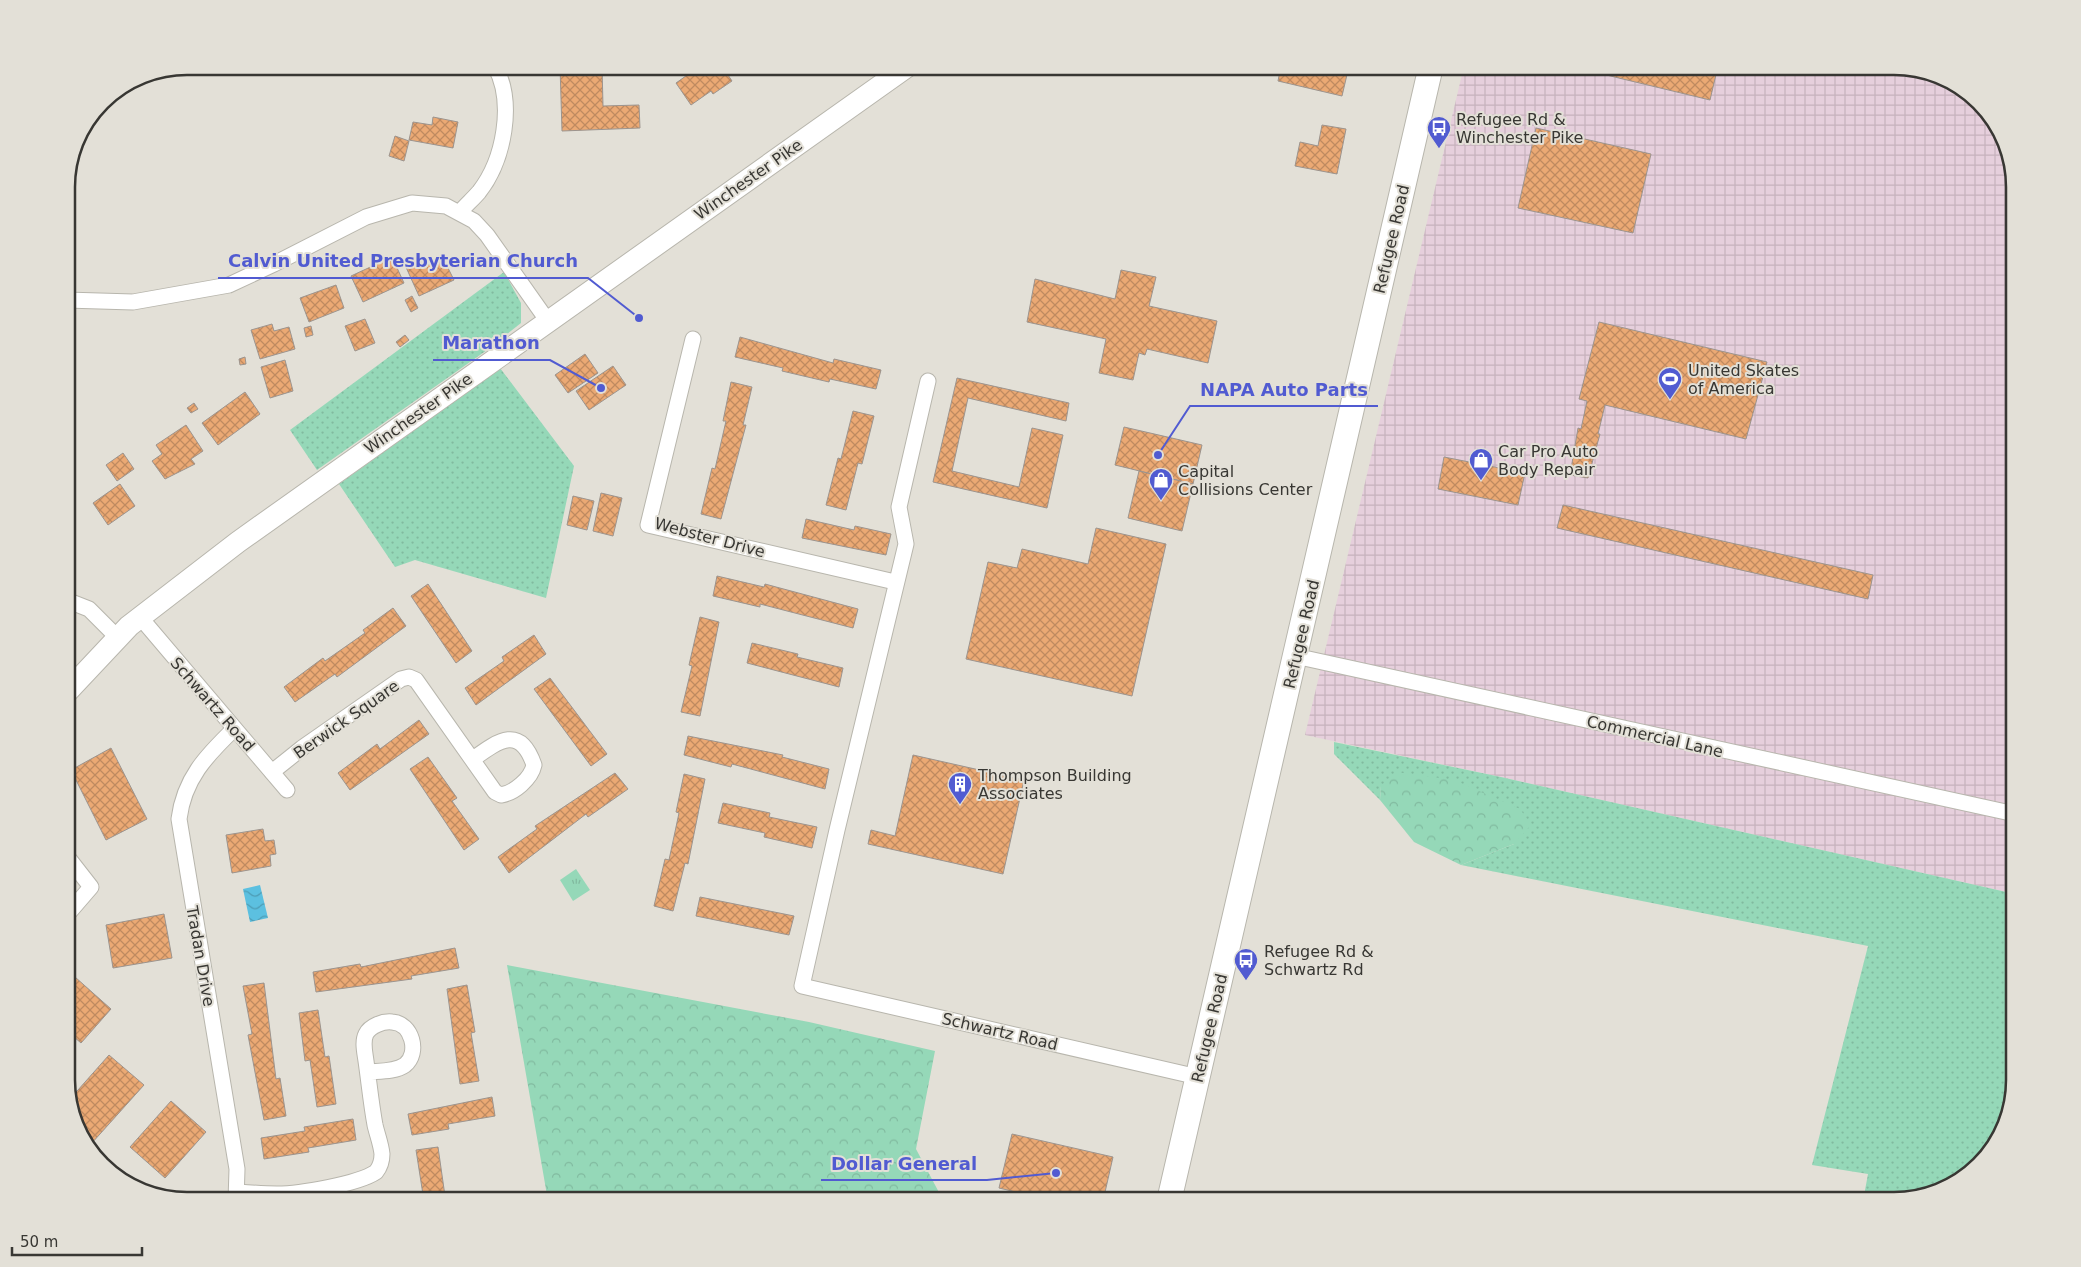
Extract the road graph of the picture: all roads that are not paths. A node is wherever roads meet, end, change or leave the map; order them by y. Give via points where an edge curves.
1 (499, 75) edge
2 (895, 75) edge
3 (1429, 75) edge
4 (460, 212) junction
5 (75, 300) edge
6 (547, 320) junction
7 (692, 339) dead end
8 (928, 381) dead end
9 (895, 582) junction
10 (75, 603) edge
11 (140, 617) junction
12 (118, 638) junction
13 (1296, 656) junction
14 (75, 683) edge
15 (234, 728) junction
16 (473, 759) dead end
17 (272, 772) junction
18 (287, 790) dead end
19 (2006, 812) edge
20 (75, 866) edge
21 (75, 905) edge
22 (368, 1072) dead end
23 (1198, 1077) junction
24 (237, 1192) edge
25 (290, 1192) edge
26 (1171, 1192) edge

1 - 4 street via 504,104 502,137 488,176
2 - 6 main road, Winchester Pike
3 - 13 main road, Refugee Road
4 - 5 street via 430,204 412,203 392,208 366,217 229,285 133,302
4 - 6 street via 487,235
6 - 11 main road, Winchester Pike via 238,542
7 - 9 street, Webster Drive via 648,525
8 - 9 street via 899,507 906,544
9 - 23 street, Schwartz Road via 802,986
10 - 12 street via 90,609
11 - 12 main road, Winchester Pike
11 - 15 street, Schwartz Road
12 - 14 main road, Winchester Pike
13 - 19 street, Commercial Lane
13 - 23 main road, Refugee Road
15 - 17 street, Schwartz Road
15 - 24 street, Tradan Drive via 188,785 179,819 237,1169
16 - 17 street, Berwick Square via 416,680 409,677 302,748
17 - 18 street, Schwartz Road
20 - 21 street via 91,886
22 - 25 street via 382,1154 376,1172 366,1179
23 - 26 main road, Refugee Road

